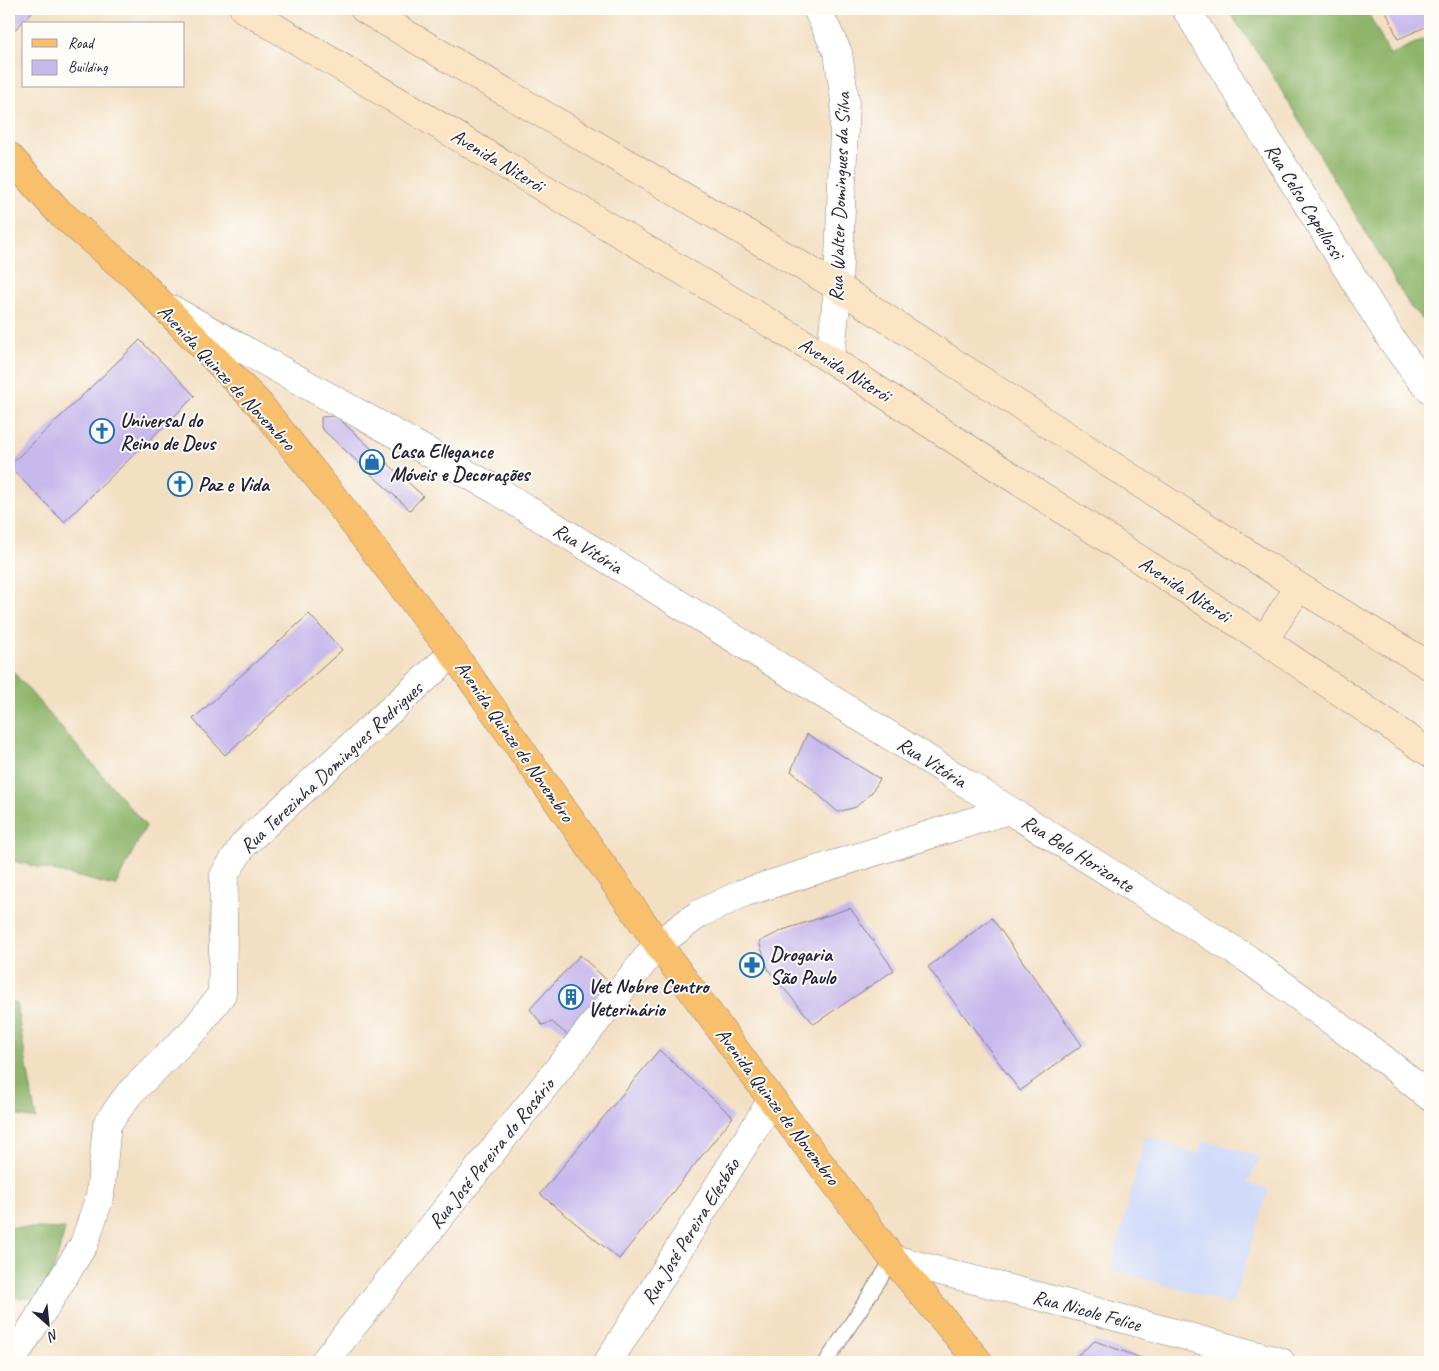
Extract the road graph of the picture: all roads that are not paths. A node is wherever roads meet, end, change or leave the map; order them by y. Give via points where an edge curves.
1 (244, 9) edge
2 (364, 9) edge
3 (817, 9) edge
4 (1186, 9) edge
5 (9, 156) edge
6 (838, 287) junction
7 (158, 302) junction
8 (830, 359) junction
9 (1430, 388) edge
10 (1299, 587) junction
11 (1264, 640) junction
12 (453, 653) junction
13 (1430, 666) edge
14 (1430, 753) edge
15 (1008, 810) junction
16 (658, 944) junction
17 (1430, 1098) edge
18 (772, 1100) junction
19 (893, 1259) junction
20 (11, 1362) edge
21 (324, 1362) edge
22 (608, 1362) edge
23 (826, 1362) edge
24 (979, 1362) edge
25 (1281, 1362) edge

1 - 8 main road, Avenida Niterói
2 - 6 main road
3 - 6 street, Rua Walter Domingues da Silva via 838,53 845,101
4 - 9 street, Rua Celso Capellossi via 1391,339
5 - 7 main road, Avenida Quinze de Novembro via 59,212 136,278
6 - 8 street, Rua Walter Domingues da Silva
6 - 10 main road
7 - 12 main road, Avenida Quinze de Novembro via 260,405
7 - 15 street, Rua Vitória via 498,492
8 - 11 main road, Avenida Niterói
10 - 11 main road
10 - 13 main road
11 - 14 main road, Avenida Niterói
12 - 16 main road, Avenida Quinze de Novembro
12 - 20 street, Rua Terezinha Domingues Rodrigues via 244,844 224,875 222,994 196,1028 129,1094 107,1124 100,1196 84,1244
15 - 16 street, Rua Belo Horizonte via 742,893 699,914
15 - 17 street, Rua Belo Horizonte via 1248,958
16 - 18 main road, Avenida Quinze de Novembro
16 - 21 street, Rua José Pereira do Rosário
18 - 19 main road, Avenida Quinze de Novembro
18 - 22 street, Rua José Pereira Elesbão
19 - 23 lane
19 - 24 main road, Avenida Quinze de Novembro
19 - 25 street, Rua Nicole Felice

